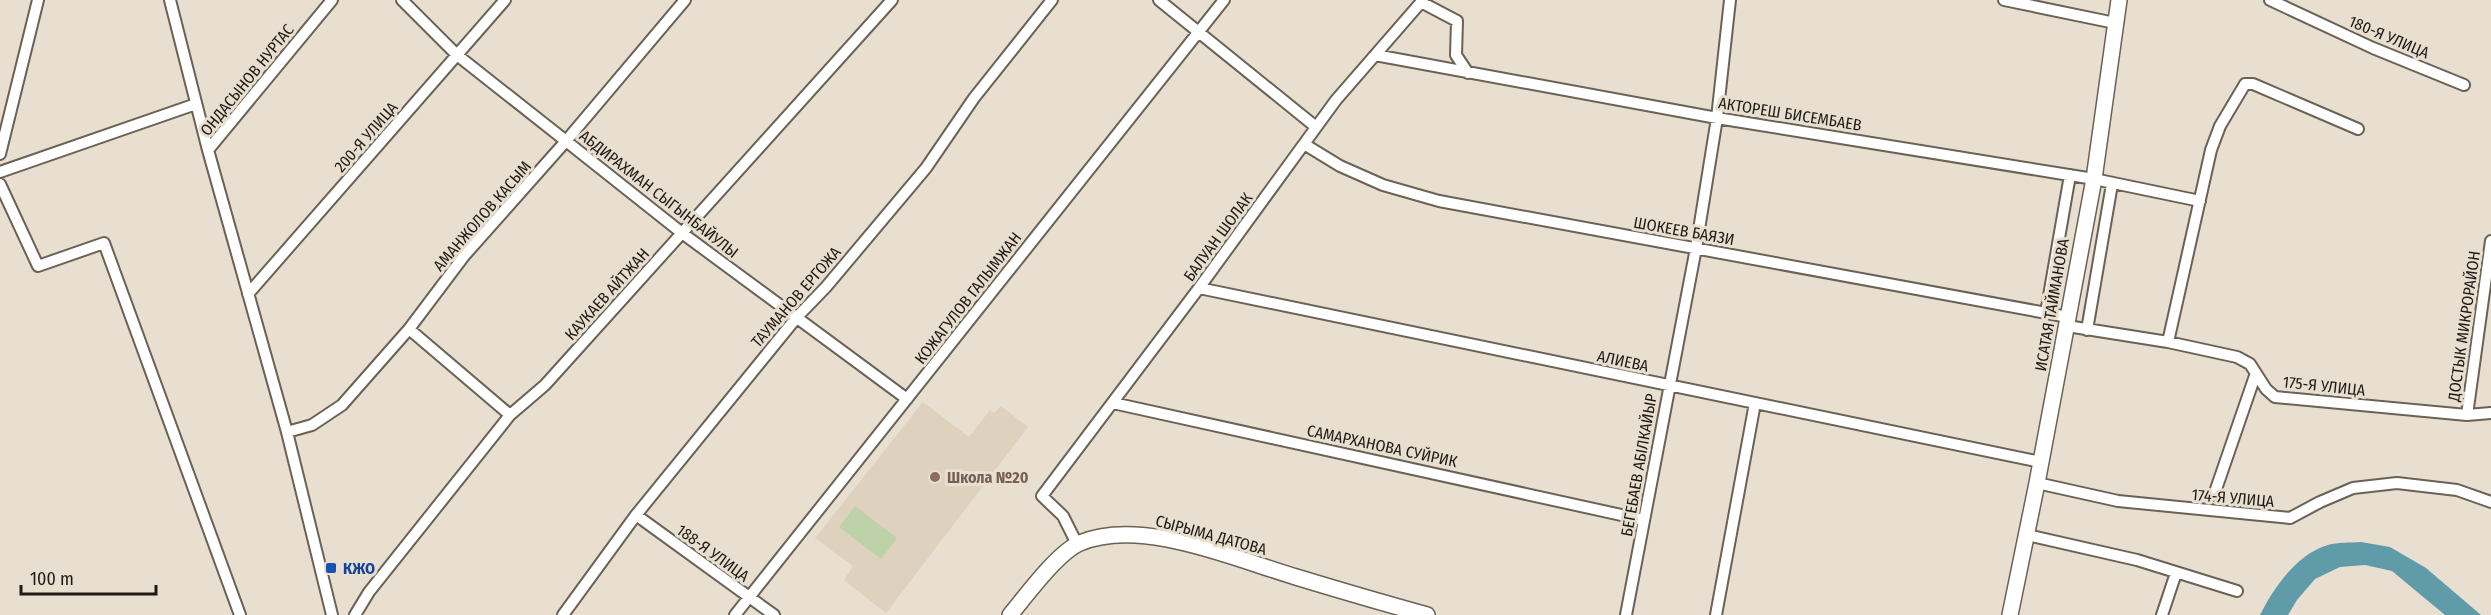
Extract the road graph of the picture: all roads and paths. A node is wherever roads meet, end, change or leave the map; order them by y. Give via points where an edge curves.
1 (38, 0) edge
2 (170, 0) edge
3 (332, 0) edge
4 (402, 0) edge
5 (506, 0) edge
6 (685, 0) edge
7 (892, 0) edge
8 (1052, 0) edge
9 (1159, 0) edge
10 (1224, 0) edge
11 (1730, 0) edge
12 (2004, 0) edge
13 (2119, 0) edge
14 (2270, 0) edge
15 (1422, 1) edge
16 (2115, 23) junction
17 (1198, 32) junction
18 (458, 55) junction
19 (1375, 55) junction
20 (1468, 73) junction
21 (2464, 85) dead end
22 (196, 104) junction
23 (1717, 118) junction
24 (1316, 127) junction
25 (2358, 129) dead end
26 (566, 141) junction
27 (1304, 144) junction
28 (208, 150) junction
29 (0, 154) edge
30 (0, 172) edge
31 (2070, 175) junction
32 (2094, 179) junction
33 (0, 184) edge
34 (2112, 184) junction
35 (2200, 201) junction
36 (682, 233) junction
37 (2491, 241) edge
38 (1696, 248) junction
39 (1199, 288) junction
40 (248, 294) junction
41 (2046, 313) junction
42 (797, 317) junction
43 (2068, 322) junction
44 (409, 329) junction
45 (2087, 330) junction
46 (2168, 342) junction
47 (2256, 373) junction
48 (1668, 386) junction
49 (907, 399) junction
50 (1113, 403) junction
51 (1755, 404) junction
52 (2491, 413) edge
53 (510, 415) junction
54 (2467, 415) junction
55 (287, 432) junction
56 (2041, 462) junction
57 (2037, 483) junction
58 (2214, 495) dead end
59 (2491, 502) edge
60 (636, 515) junction
61 (1644, 520) junction
62 (2027, 535) junction
63 (1077, 544) junction
64 (2176, 573) junction
65 (2237, 591) dead end
66 (749, 597) junction
67 (240, 615) edge
68 (332, 615) edge
69 (355, 615) edge
70 (563, 615) edge
71 (735, 615) edge
72 (774, 615) edge
73 (1011, 615) edge
74 (1427, 615) edge
75 (1626, 615) edge
76 (1716, 615) edge
77 (2010, 615) edge
78 (2162, 615) edge

1 - 29 street
2 - 22 street
3 - 28 street, ОНДАСЫНОВ НУРТАС
4 - 18 street, АБДИРАХМАН СЫГЫНБАЙУЛЫ
5 - 18 street, 200-Я УЛИЦА
6 - 26 street, АМАНЖОЛОВ КАСЫМ
7 - 36 street, КАУКАЕВ АЙТЖАН
8 - 42 street, ТАУМАНОВ ЕРГОЖА via 974,98 926,168
9 - 17 street
10 - 17 street, КОЖАГУЛОВ ГАЛЫМЖАН
11 - 23 street, БЕГЕБАЕВ АБІЛКАЙЫР
12 - 16 street
13 - 16 street, ИСАТАЯ ТАЙМАНОВА
14 - 21 street, 180-Я УЛИЦА
15 - 19 street, БАЛУАН ШОЛАК
15 - 20 street via 1457,21 1456,55
16 - 32 street, ИСАТАЯ ТАЙМАНОВА
17 - 24 street
17 - 49 street, КОЖАГУЛОВ ГАЛЫМЖАН
18 - 26 street, АБДИРАХМАН СЫГЫНБАЙУЛЫ
18 - 40 street, 200-Я УЛИЦА
19 - 20 street, АКТОРЕШ БИСЕМБАЕВ
19 - 24 street, БАЛУАН ШОЛАК
20 - 23 street, АКТОРЕШ БИСЕМБАЕВ
22 - 28 street
22 - 30 street
23 - 31 street, АКТОРЕШ БИСЕМБАЕВ
23 - 38 street, БЕГЕБАЕВ АБІЛКАЙЫР
24 - 27 street, БАЛУАН ШОЛАК
25 - 35 street via 2245,84 2220,126
26 - 36 street, АБДИРАХМАН СЫГЫНБАЙУЛЫ
26 - 44 street, АМАНЖОЛОВ КАСЫМ via 464,256
27 - 38 street, ШОКЕЕВ БАЯЗИ via 1383,185 1439,201
27 - 39 street, БАЛУАН ШОЛАК
28 - 40 street
31 - 32 street, АКТОРЕШ БИСЕМБАЕВ
31 - 41 street
32 - 34 street, АКТОРЕШ БИСЕМБАЕВ
32 - 43 street, ИСАТАЯ ТАЙМАНОВА
33 - 67 street via 38,266 104,243
34 - 35 street, АКТОРЕШ БИСЕМБАЕВ
34 - 45 street
35 - 46 street
36 - 42 street, АБДИРАХМАН СЫГЫНБАЙУЛЫ
36 - 53 street, КАУКАЕВ АЙТЖАН via 545,385
37 - 54 street, ДОСТЫК МИКРОРАЙОН
38 - 41 street, ШОКЕЕВ БАЯЗИ
38 - 48 street, БЕГЕБАЕВ АБІЛКАЙЫР
39 - 48 street, АЛИЕВА
39 - 50 street, БАЛУАН ШОЛАК
40 - 55 street
41 - 43 street, ШОКЕЕВ БАЯЗИ
42 - 49 street, АБДИРАХМАН СЫГЫНБАЙУЛЫ
42 - 60 street, ТАУМАНОВ ЕРГОЖА
43 - 45 street, 175-Я УЛИЦА
43 - 56 street, ИСАТАЯ ТАЙМАНОВА
44 - 53 street
44 - 55 street, АМАНЖОЛОВ КАСЫМ via 342,405 312,425
45 - 46 street, 175-Я УЛИЦА
46 - 47 street, 175-Я УЛИЦА via 2236,357 2250,364
47 - 54 street, 175-Я УЛИЦА via 2275,397
47 - 58 street
48 - 51 street, АЛИЕВА
48 - 61 street, БЕГЕБАЕВ АБІЛКАЙЫР
49 - 66 street, КОЖАГУЛОВ ГАЛЫМЖАН
50 - 61 street, САМАРХАНОВА СУЙРИК
50 - 63 street, БАЛУАН ШОЛАК via 1042,496 1063,516
51 - 56 street, АЛИЕВА
51 - 76 street
52 - 54 street, 175-Я УЛИЦА
53 - 69 street, КАУКАЕВ АЙТЖАН via 369,592
55 - 68 street
56 - 57 street, ИСАТАЯ ТАЙМАНОВА
57 - 59 street, 174-Я УЛИЦА via 2118,501 2290,518 2353,488 2397,483 2457,490
57 - 62 street, ИСАТАЯ ТАЙМАНОВА
60 - 66 street, 188-Я УЛИЦА
60 - 70 street, ТАУМАНОВ ЕРГОЖА
61 - 75 street, БЕГЕБАЕВ АБІЛКАЙЫР
62 - 64 street
62 - 77 street, ИСАТАЯ ТАЙМАНОВА
63 - 73 street, СЫРЫМА ДАТОВА
63 - 74 street, СЫРЫМА ДАТОВА via 1125,534 1162,538
64 - 65 street
64 - 78 street
66 - 71 street, КОЖАГУЛОВ ГАЛЫМЖАН
66 - 72 street, 188-Я УЛИЦА

